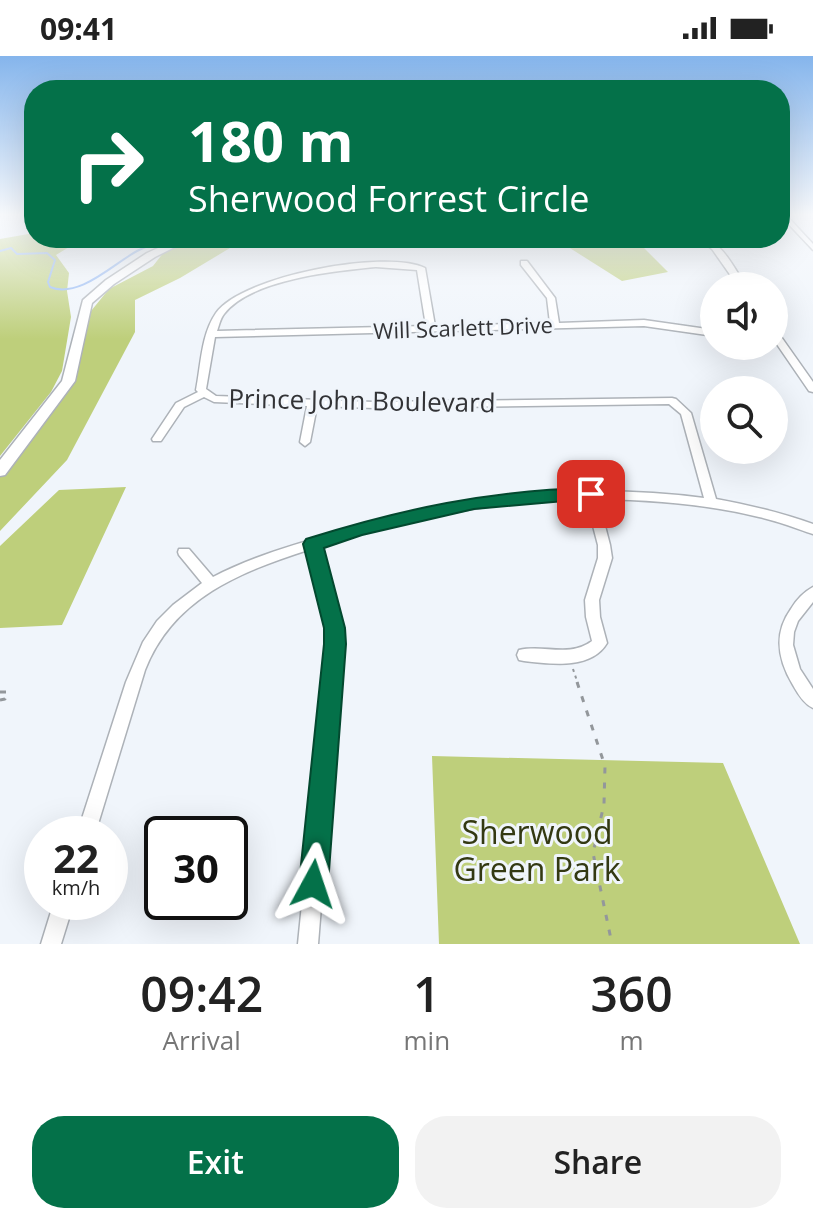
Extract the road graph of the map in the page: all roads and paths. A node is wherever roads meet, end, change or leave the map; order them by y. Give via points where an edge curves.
1 (149, 256) edge
2 (524, 263) dead end
3 (555, 325) junction
4 (431, 329) junction
5 (700, 331) edge
6 (212, 334) junction
7 (788, 353) edge
8 (813, 389) edge
9 (204, 393) junction
10 (312, 405) junction
11 (157, 439) dead end
12 (305, 442) dead end
13 (0, 471) edge
14 (591, 494) junction
15 (711, 502) junction
16 (813, 529) edge
17 (313, 544) junction
18 (184, 552) dead end
19 (210, 583) junction
20 (813, 593) edge
21 (524, 655) dead end
22 (568, 657) junction
23 (0, 692) edge
24 (0, 700) edge
25 (813, 701) edge
26 (92, 816) edge
27 (58, 920) edge
28 (51, 944) edge
29 (308, 944) edge
30 (612, 944) edge

1 - 13 main road via 87,302 68,381
2 - 3 street via 551,298
3 - 4 street, Will Scarlett Drive
3 - 5 street, Will Scarlett Drive via 644,323
4 - 6 street, Will Scarlett Drive
4 - 6 street, Prince John Boulevard via 423,271 397,266 272,281 243,293 223,310
6 - 9 street, Prince John Boulevard
7 - 8 street
9 - 10 street, Prince John Boulevard via 214,399
9 - 11 street via 180,405
10 - 12 street
10 - 15 street, Prince John Boulevard via 672,401 686,413
14 - 15 street
14 - 17 street via 474,502
14 - 22 street via 605,558 592,600 600,643 589,653
15 - 16 street
17 - 19 street
17 - 29 street via 335,644
18 - 19 street
19 - 26 street via 160,627 142,656
20 - 25 street via 790,616 785,635 794,672
21 - 22 street
22 - 30 path via 605,766 604,804 593,853
23 - 24 path via 8,692
27 - 28 street

